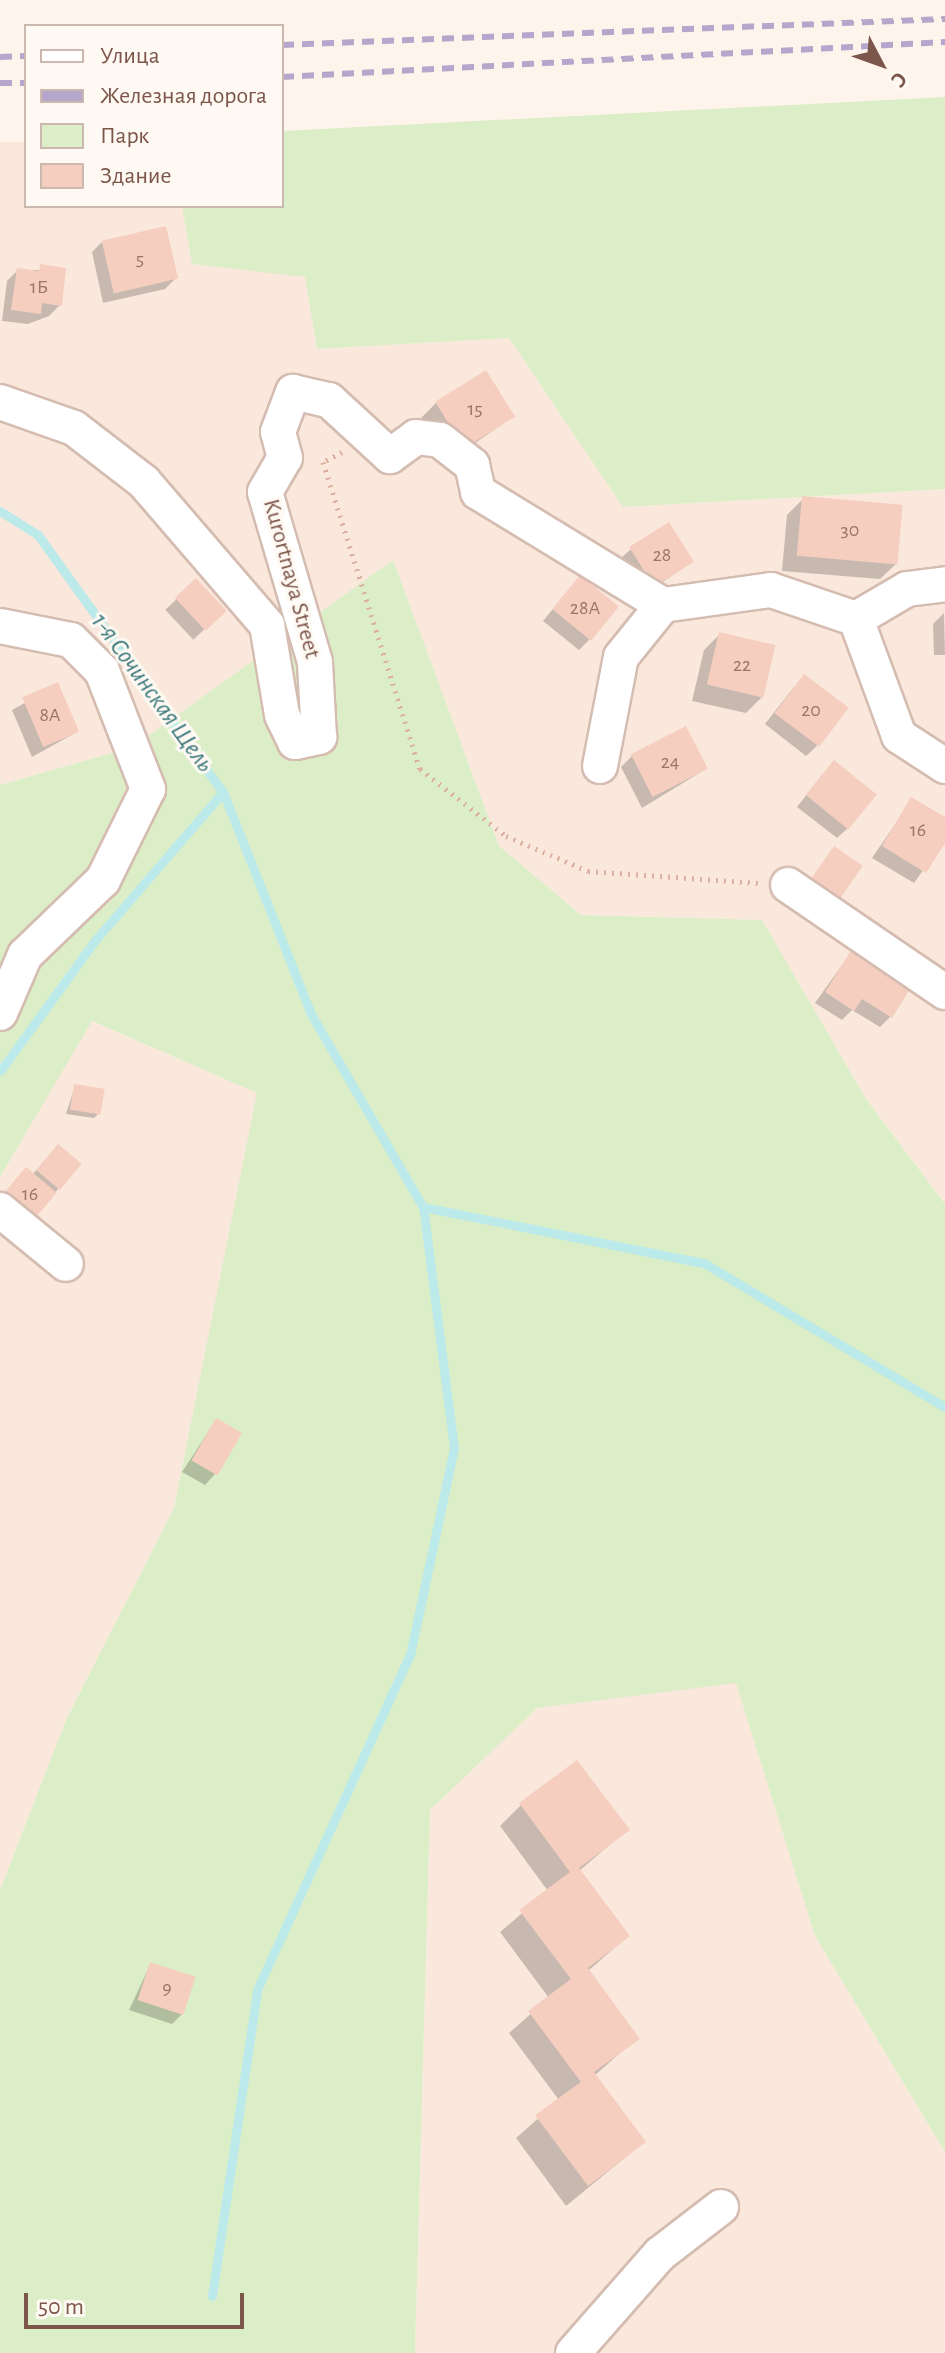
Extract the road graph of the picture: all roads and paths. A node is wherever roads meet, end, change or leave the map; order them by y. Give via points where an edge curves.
1 (0, 402) edge
2 (369, 439) junction
3 (945, 584) edge
4 (663, 605) junction
5 (856, 619) junction
6 (0, 626) edge
7 (600, 766) dead end
8 (945, 766) edge
9 (788, 885) joint
10 (945, 992) edge
11 (0, 1013) edge
12 (0, 1210) edge
13 (66, 1264) dead end
14 (721, 2207) dead end
15 (573, 2353) edge

1 - 2 street, Kurortnaya Street via 74,428 144,482 267,625 282,715 295,742 319,737 315,662 265,492 285,458 278,432 293,392 329,400
2 - 4 street, Kurortnaya Street via 390,456 416,437 440,440 472,465 478,492
2 - 9 path via 323,462 420,769 506,836 588,871
3 - 5 street via 907,589
4 - 5 street via 771,590
4 - 7 street via 621,657
5 - 8 street via 899,736
6 - 11 street via 71,640 102,671 148,789 103,880 25,955
9 - 10 street
12 - 13 street
14 - 15 street via 660,2254

